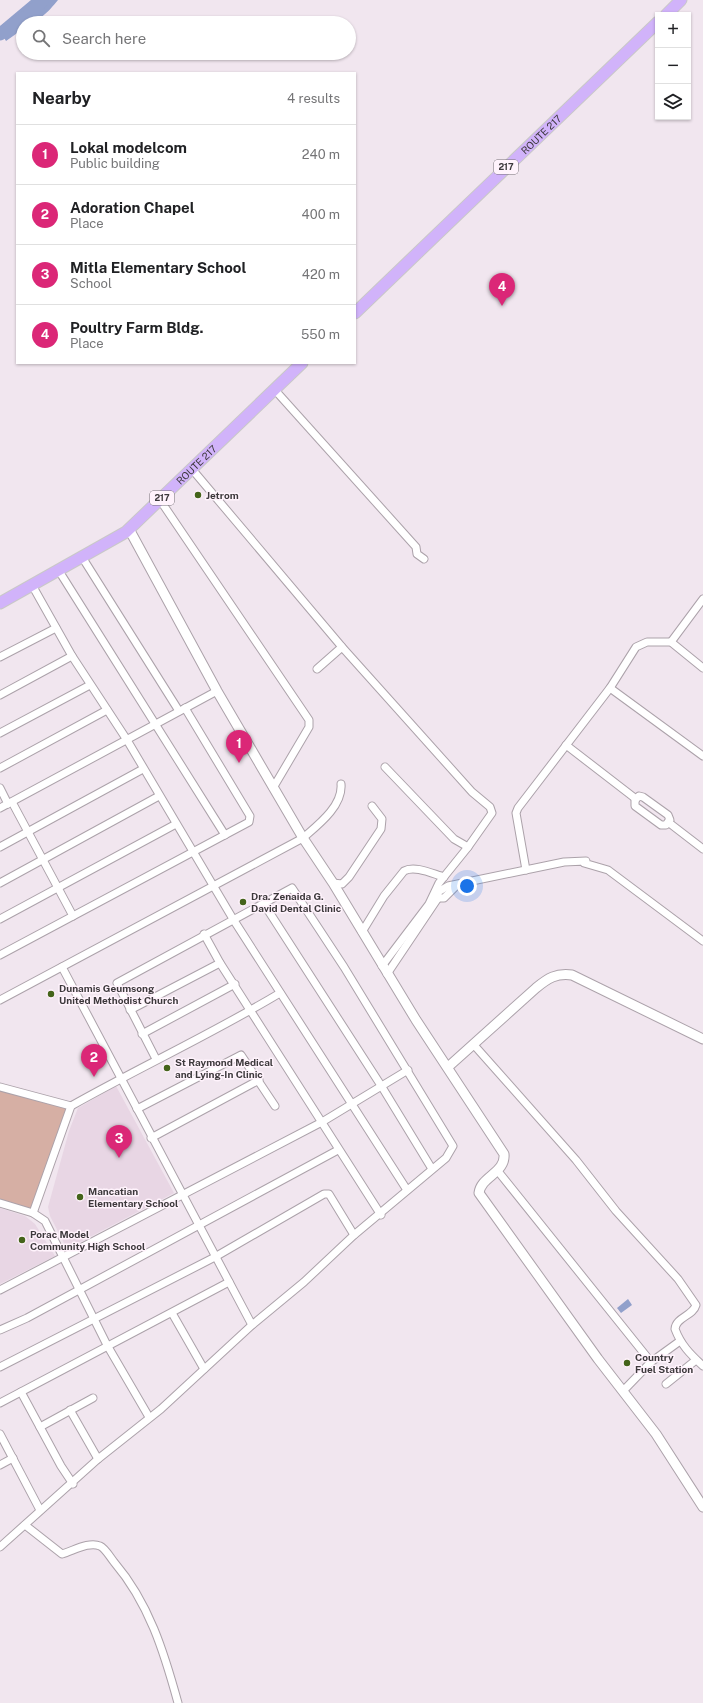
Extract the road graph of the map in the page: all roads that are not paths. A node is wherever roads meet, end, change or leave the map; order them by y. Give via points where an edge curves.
1 (681, 0) edge
2 (669, 12) edge
3 (655, 25) edge
4 (356, 312) edge
5 (301, 364) edge
6 (274, 389) junction
7 (191, 468) junction
8 (160, 500) junction
9 (129, 529) junction
10 (82, 557) junction
11 (424, 560) dead end
12 (59, 571) junction
13 (32, 585) junction
14 (703, 599) edge
15 (0, 603) edge
16 (56, 628) junction
17 (671, 642) junction
18 (342, 648) junction
19 (72, 656) junction
20 (0, 657) edge
21 (703, 668) edge
22 (317, 670) dead end
23 (90, 685) junction
24 (610, 688) junction
25 (217, 691) junction
26 (0, 695) edge
27 (107, 710) junction
28 (182, 710) junction
29 (154, 724) junction
30 (0, 733) edge
31 (126, 740) junction
32 (566, 745) junction
33 (703, 756) edge
34 (385, 767) dead end
35 (0, 768) edge
36 (143, 769) junction
37 (341, 784) dead end
38 (0, 788) edge
39 (273, 788) junction
40 (159, 796) junction
41 (636, 799) junction
42 (10, 803) junction
43 (372, 806) dead end
44 (0, 808) edge
45 (668, 822) junction
46 (176, 824) junction
47 (28, 832) junction
48 (225, 835) junction
49 (303, 838) junction
50 (0, 847) edge
51 (468, 847) junction
52 (703, 849) edge
53 (193, 851) junction
54 (44, 860) junction
55 (526, 870) junction
56 (444, 877) junction
57 (0, 883) edge
58 (332, 883) junction
59 (213, 886) junction
60 (58, 888) junction
61 (264, 904) junction
62 (73, 916) junction
63 (0, 919) edge
64 (233, 919) junction
65 (362, 932) junction
66 (204, 934) junction
67 (703, 941) edge
68 (0, 956) edge
69 (220, 963) junction
70 (62, 967) junction
71 (384, 970) junction
72 (234, 984) junction
73 (280, 993) junction
74 (0, 1000) edge
75 (130, 1010) junction
76 (252, 1010) junction
77 (142, 1034) junction
78 (703, 1039) edge
79 (474, 1045) junction
80 (156, 1059) junction
81 (448, 1067) junction
82 (408, 1070) junction
83 (121, 1077) junction
84 (259, 1080) junction
85 (0, 1087) edge
86 (382, 1087) junction
87 (352, 1105) junction
88 (71, 1106) junction
89 (275, 1106) dead end
90 (137, 1109) junction
91 (322, 1122) junction
92 (151, 1138) junction
93 (338, 1150) junction
94 (432, 1169) junction
95 (497, 1170) junction
96 (407, 1190) junction
97 (182, 1195) junction
98 (0, 1203) edge
99 (33, 1213) junction
100 (380, 1215) junction
101 (199, 1226) junction
102 (354, 1235) junction
103 (63, 1256) junction
104 (214, 1257) junction
105 (229, 1282) junction
106 (80, 1289) junction
107 (0, 1290) edge
108 (172, 1313) junction
109 (95, 1318) junction
110 (252, 1325) junction
111 (0, 1330) edge
112 (680, 1341) junction
113 (107, 1345) junction
114 (696, 1360) junction
115 (651, 1362) junction
116 (703, 1366) edge
117 (0, 1367) edge
118 (204, 1369) junction
119 (666, 1384) dead end
120 (623, 1391) junction
121 (21, 1392) junction
122 (93, 1398) dead end
123 (0, 1403) edge
124 (70, 1410) junction
125 (149, 1417) junction
126 (40, 1427) junction
127 (0, 1434) edge
128 (13, 1458) junction
129 (98, 1459) junction
130 (0, 1465) edge
131 (73, 1484) junction
132 (703, 1507) edge
133 (40, 1510) junction
134 (25, 1525) junction
135 (0, 1547) edge
136 (178, 1703) edge

1 - 2 main road
3 - 4 main road, ROUTE 217 / 217
5 - 6 main road, ROUTE 217 / 217
6 - 7 main road, ROUTE 217 / 217
6 - 11 street via 416,547 417,554
7 - 8 main road, ROUTE 217 / 217
7 - 18 street
8 - 9 main road, ROUTE 217 / 217
8 - 39 street via 309,720 309,727
9 - 10 main road, ROUTE 217 / 217
9 - 25 street
10 - 12 main road, ROUTE 217 / 217
10 - 28 street
12 - 13 main road, ROUTE 217 / 217
12 - 29 street
13 - 15 main road, ROUTE 217 / 217
13 - 16 street
14 - 17 street
16 - 19 street
16 - 20 street
17 - 21 street
17 - 24 street via 647,642 636,647
18 - 22 street
18 - 51 street via 472,792 490,807 492,813
19 - 23 street
19 - 26 street
23 - 27 street
23 - 30 street
24 - 32 street
24 - 33 street
25 - 28 street
25 - 39 street
27 - 31 street
27 - 35 street
28 - 29 street
28 - 48 street via 250,816 249,822
29 - 31 street
29 - 48 street
31 - 36 street
31 - 42 street
32 - 41 street
32 - 55 street via 516,814
34 - 51 street via 454,839
36 - 40 street
36 - 47 street
37 - 49 street via 340,798 322,821
38 - 42 street
39 - 49 street
40 - 46 street
40 - 54 street
41 - 45 street via 639,796 643,797 668,815
41 - 45 street via 635,806 662,826
42 - 44 street
42 - 47 street
43 - 58 street via 382,819 381,829 349,877 342,884
45 - 52 street
46 - 53 street
46 - 60 street
47 - 50 street
47 - 54 street
48 - 53 street
49 - 58 street
49 - 59 street
51 - 56 street
53 - 59 street
53 - 62 street
54 - 57 street
54 - 60 street
55 - 67 street via 564,862 586,861 584,863 608,870
55 - 71 street via 457,885 444,898 438,898
56 - 65 street via 408,868 384,896
56 - 71 street via 429,904
58 - 65 street
59 - 64 street
59 - 70 street
60 - 62 street
60 - 63 street
61 - 64 street
61 - 82 street via 292,888
61 - 86 street
62 - 68 street
64 - 66 street
64 - 73 street
65 - 71 street
66 - 69 street
66 - 75 street via 118,981 117,984
69 - 72 street
69 - 75 street
70 - 74 street
70 - 83 street
71 - 81 street
72 - 76 street
72 - 77 street
73 - 76 street
73 - 87 street
75 - 77 street
76 - 80 street
76 - 91 street
77 - 80 street
78 - 79 street via 572,975 561,974 549,978 536,988
79 - 81 street
79 - 112 street via 576,1160 616,1211 678,1279 696,1305 695,1310 675,1326
80 - 83 street
81 - 95 street via 504,1154 504,1160
82 - 86 street
82 - 94 street via 453,1146 446,1158
83 - 88 street
83 - 90 street
84 - 89 street
84 - 90 street via 240,1055
84 - 92 street
85 - 88 street
86 - 87 street
86 - 94 street
87 - 91 street
87 - 96 street
88 - 99 street
90 - 92 street
91 - 93 street
91 - 97 street
92 - 97 street
93 - 100 street
93 - 101 street
94 - 96 street
95 - 115 street
95 - 120 street via 481,1186 479,1193
96 - 100 street
97 - 101 street
97 - 103 street
98 - 99 street
99 - 103 street via 45,1220
100 - 102 street
101 - 104 street
101 - 106 street
102 - 104 street via 327,1194
102 - 110 street via 304,1282
103 - 106 street
103 - 107 street
104 - 105 street
104 - 109 street
105 - 108 street
105 - 110 street
106 - 109 street
106 - 111 street
108 - 113 street
108 - 118 street
109 - 113 street
109 - 117 street
110 - 118 street
112 - 114 street
112 - 115 street
113 - 121 street
113 - 125 street
114 - 116 street
114 - 119 street
115 - 120 street
118 - 125 street
120 - 132 street via 656,1434
121 - 123 street
121 - 126 street
122 - 124 street
124 - 126 street
124 - 129 street
125 - 129 street
126 - 131 street
127 - 128 street
128 - 130 street
128 - 133 street
129 - 131 street
131 - 133 street
133 - 134 street
134 - 135 street
134 - 136 street via 62,1554 92,1544 102,1546 127,1577 153,1625

